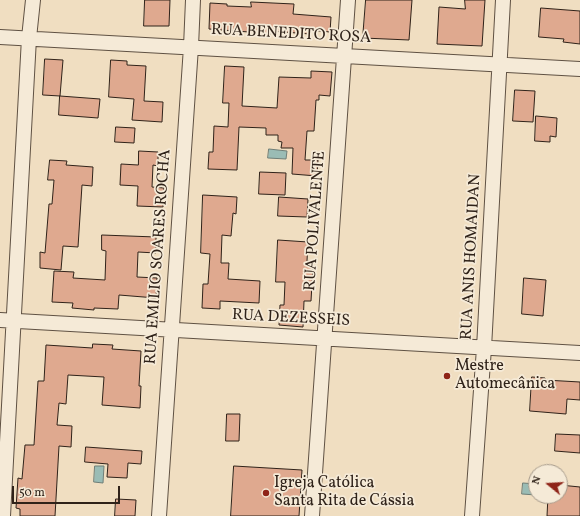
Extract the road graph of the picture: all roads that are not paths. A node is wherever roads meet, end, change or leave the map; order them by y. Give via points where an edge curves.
1 (33, 0) edge
2 (193, 0) edge
3 (348, 0) edge
4 (503, 0) edge
5 (0, 36) edge
6 (29, 38) junction
7 (191, 47) junction
8 (345, 55) junction
9 (500, 64) junction
10 (580, 69) edge
11 (7, 320) edge
12 (171, 329) junction
13 (325, 338) junction
14 (484, 348) junction
15 (580, 353) edge
16 (3, 516) edge
17 (159, 516) edge
18 (312, 516) edge
19 (472, 516) edge

1 - 6 street
2 - 7 street, RUA EMILIO SOARES ROCHA
3 - 8 street, RUA POLIVALENTE
4 - 9 street, RUA ANIS HOMAIDAN
5 - 6 street, RUA BENEDITO ROSA
6 - 7 street, RUA BENEDITO ROSA
6 - 11 street
7 - 8 street, RUA BENEDITO ROSA
7 - 12 street, RUA EMILIO SOARES ROCHA
8 - 9 street, RUA BENEDITO ROSA
8 - 13 street, RUA POLIVALENTE
9 - 10 street, RUA BENEDITO ROSA
9 - 14 street, RUA ANIS HOMAIDAN
11 - 12 street, RUA DEZESSEIS
11 - 16 street
12 - 13 street, RUA DEZESSEIS
12 - 17 street, RUA EMILIO SOARES ROCHA
13 - 14 street, RUA DEZESSEIS
13 - 18 street, RUA POLIVALENTE
14 - 15 street, RUA DEZESSEIS
14 - 19 street, RUA ANIS HOMAIDAN

